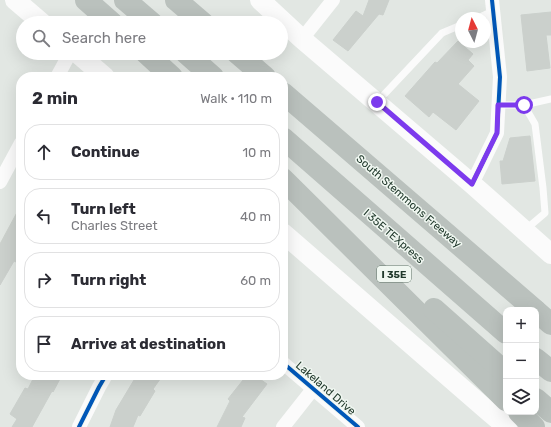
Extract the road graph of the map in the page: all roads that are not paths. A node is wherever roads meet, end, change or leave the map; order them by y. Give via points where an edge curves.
1 (14, 0) edge
2 (86, 0) edge
3 (125, 0) edge
4 (176, 0) edge
5 (260, 0) edge
6 (333, 0) edge
7 (492, 6) edge
8 (33, 16) edge
9 (104, 16) edge
10 (144, 16) edge
11 (194, 16) edge
12 (278, 16) edge
13 (288, 25) edge
14 (455, 28) edge
15 (302, 38) junction
16 (66, 60) edge
17 (85, 60) edge
18 (154, 60) edge
19 (194, 60) edge
20 (245, 60) edge
21 (60, 72) edge
22 (99, 72) edge
23 (167, 72) edge
24 (207, 72) edge
25 (259, 72) edge
26 (288, 97) edge
27 (551, 99) edge
28 (377, 102) junction
29 (498, 105) junction
30 (524, 105) junction
31 (288, 142) edge
32 (16, 152) edge
33 (288, 180) edge
34 (0, 182) edge
35 (288, 184) edge
36 (472, 184) junction
37 (548, 212) edge
38 (551, 219) edge
39 (525, 230) junction
40 (288, 237) edge
41 (551, 254) edge
42 (474, 258) junction
43 (532, 307) edge
44 (539, 313) edge
45 (551, 315) edge
46 (551, 324) edge
47 (503, 331) edge
48 (539, 361) edge
49 (288, 367) edge
50 (503, 370) edge
51 (551, 371) edge
52 (103, 380) edge
53 (313, 389) junction
54 (503, 397) edge
55 (539, 402) edge
56 (551, 412) edge
57 (522, 415) edge
58 (79, 427) edge
59 (283, 427) edge
60 (358, 427) edge
61 (507, 427) edge
62 (534, 427) edge

1 - 8 main road
2 - 9 highway
3 - 10 highway
4 - 11 highway
5 - 12 main road
6 - 15 street
7 - 29 street via 500,77
13 - 15 main road
14 - 28 lane via 442,33
15 - 28 main road
16 - 21 street
17 - 22 main road
18 - 23 highway
19 - 24 highway
20 - 25 highway
26 - 42 highway, South Stemmons Freeway
27 - 30 lane
28 - 36 main road
29 - 30 lane
29 - 36 street via 497,133
30 - 37 lane via 535,124
31 - 47 highway, I 35E TEXpress
32 - 34 street
33 - 50 highway, I 35E
35 - 54 highway
36 - 39 main road
37 - 38 lane
37 - 39 lane
39 - 41 main road
40 - 61 main road
42 - 43 highway, South Stemmons Freeway
42 - 45 highway
44 - 46 highway, South Stemmons Freeway
48 - 51 highway
49 - 53 street, Lakeland Drive
52 - 58 street
53 - 59 street
53 - 60 street, Lakeland Drive
55 - 56 highway
57 - 62 highway

